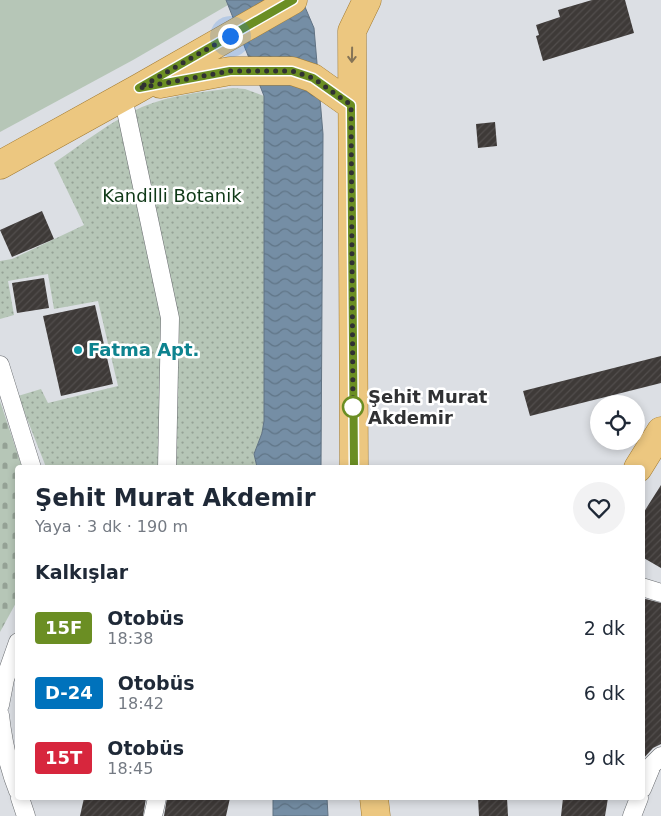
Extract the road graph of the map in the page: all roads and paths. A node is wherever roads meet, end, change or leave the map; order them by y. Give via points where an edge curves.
1 (293, 0) edge
2 (365, 4) edge
3 (131, 93) junction
4 (351, 105) junction
5 (0, 164) edge
6 (0, 365) edge
7 (661, 431) edge
8 (31, 465) edge
9 (167, 465) edge
10 (354, 465) edge
11 (640, 465) edge
12 (645, 588) edge
13 (661, 593) edge
14 (15, 650) edge
15 (3, 683) edge
16 (0, 706) edge
17 (0, 715) edge
18 (661, 756) edge
19 (645, 782) edge
20 (15, 783) edge
21 (21, 800) edge
22 (157, 800) edge
23 (374, 800) edge
24 (638, 800) edge
25 (26, 816) edge
26 (153, 816) edge
27 (376, 816) edge
28 (632, 816) edge

1 - 3 main road
2 -> 4 main road via 352,31
3 - 4 main road via 230,71 292,71 313,78
3 - 5 main road
3 - 9 street via 170,318
4 - 10 main road
6 - 8 street
7 - 11 main road
12 - 13 street
14 - 15 street
15 - 16 street
17 - 20 street via 2,737
18 - 19 street via 652,765
21 - 25 street
22 - 26 street
23 - 27 main road
24 - 28 street

